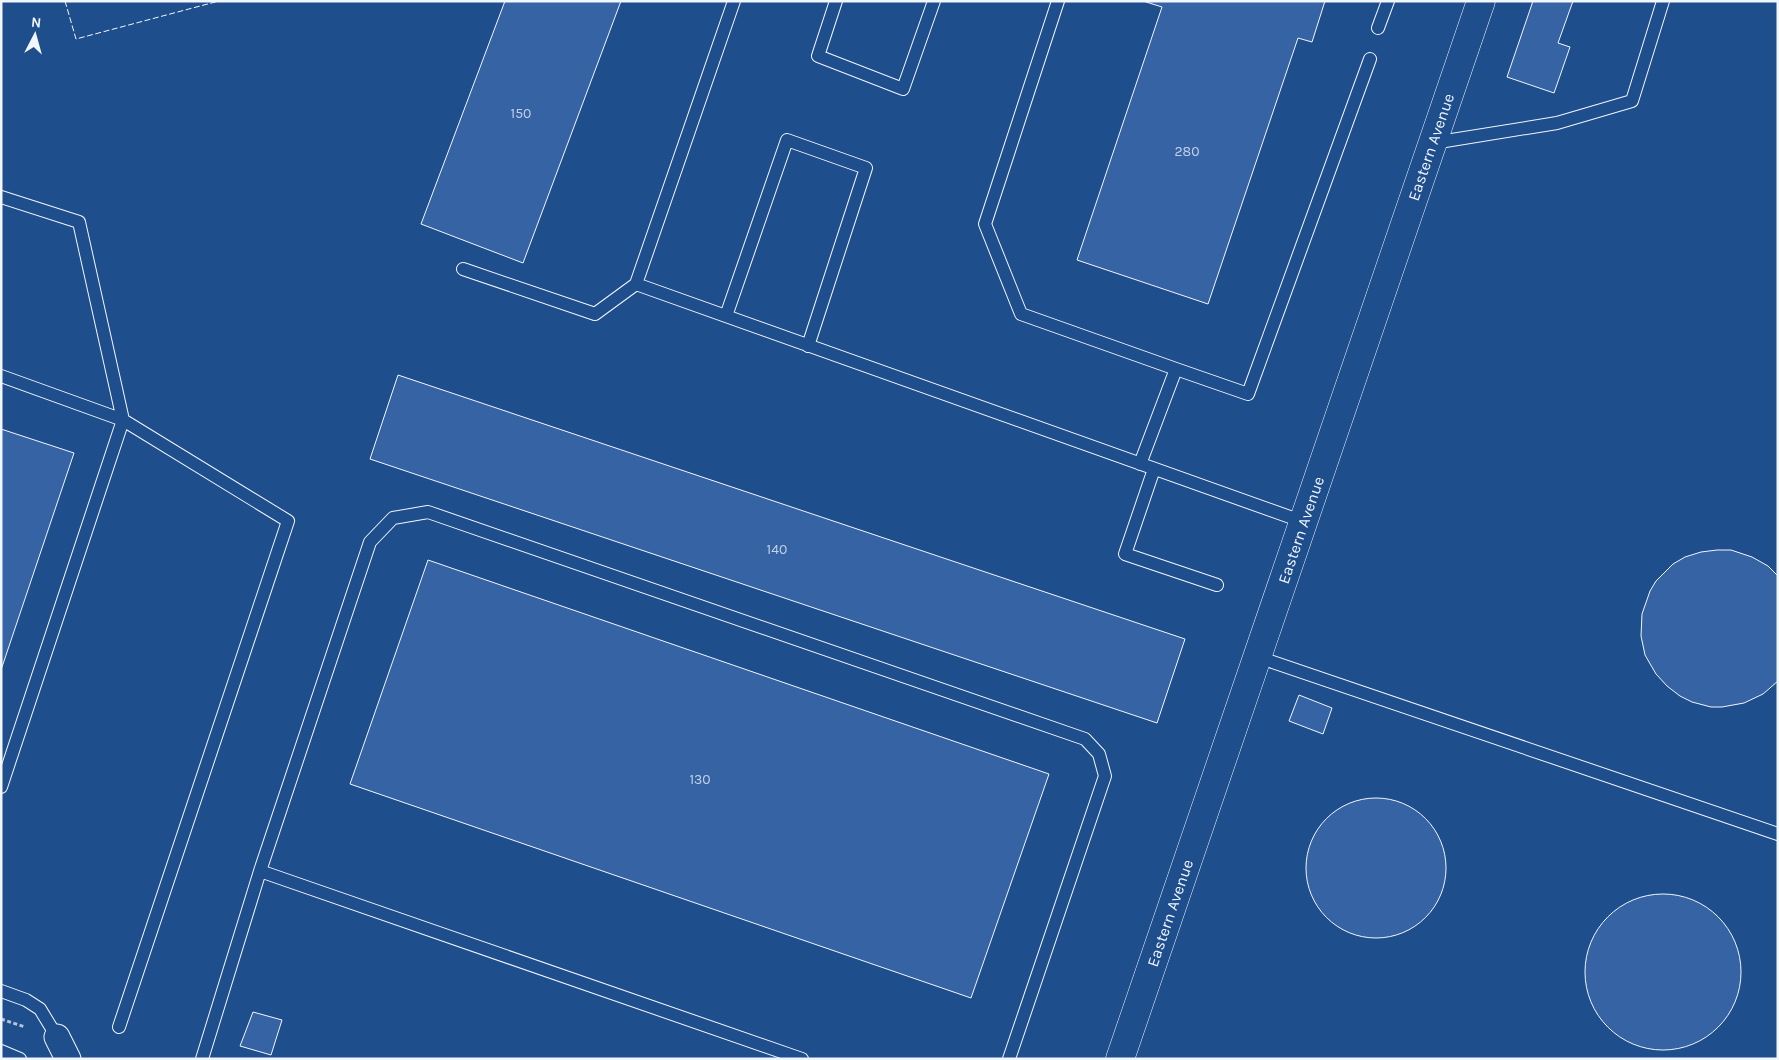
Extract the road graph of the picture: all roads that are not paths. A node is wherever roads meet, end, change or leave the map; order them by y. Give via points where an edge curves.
1 (734, 1) edge
2 (836, 1) edge
3 (934, 1) edge
4 (1058, 1) edge
5 (1388, 1) edge
6 (1481, 1) edge
7 (1662, 1) edge
8 (1378, 28) dead end
9 (1370, 59) dead end
10 (1432, 143) junction
11 (1, 197) edge
12 (463, 269) dead end
13 (636, 284) junction
14 (726, 316) junction
15 (808, 346) junction
16 (1176, 370) junction
17 (1, 376) edge
18 (123, 420) junction
19 (1140, 464) junction
20 (1154, 469) junction
21 (1304, 522) junction
22 (1217, 585) dead end
23 (1258, 656) junction
24 (1, 787) edge
25 (1778, 834) edge
26 (260, 871) junction
27 (1, 991) edge
28 (119, 1027) dead end
29 (62, 1048) edge
30 (1, 1051) edge
31 (20, 1059) edge
32 (202, 1059) edge
33 (802, 1059) edge
34 (1009, 1059) edge
35 (1120, 1059) edge

1 - 13 lane
2 - 3 lane via 818,56 903,89
4 - 16 lane via 985,224 1021,314
5 - 8 lane
6 - 10 main road, Eastern Avenue
7 - 10 lane via 1632,101 1557,122
9 - 16 lane via 1248,394
10 - 21 main road, Eastern Avenue
11 - 18 lane via 78,222
12 - 13 lane via 595,314
13 - 14 lane
14 - 15 lane
14 - 15 lane via 787,140 866,168
15 - 19 lane
16 - 19 lane
17 - 18 lane
18 - 24 lane
18 - 28 lane via 288,521
19 - 20 lane
20 - 21 lane
20 - 22 lane via 1125,554
21 - 23 main road, Eastern Avenue
23 - 25 lane
23 - 35 main road, Eastern Avenue
26 - 32 lane
26 - 33 lane
26 - 34 lane via 370,542 393,518 428,512 1085,739 1099,754 1105,776
27 - 29 lane via 40,1009
30 - 31 lane

